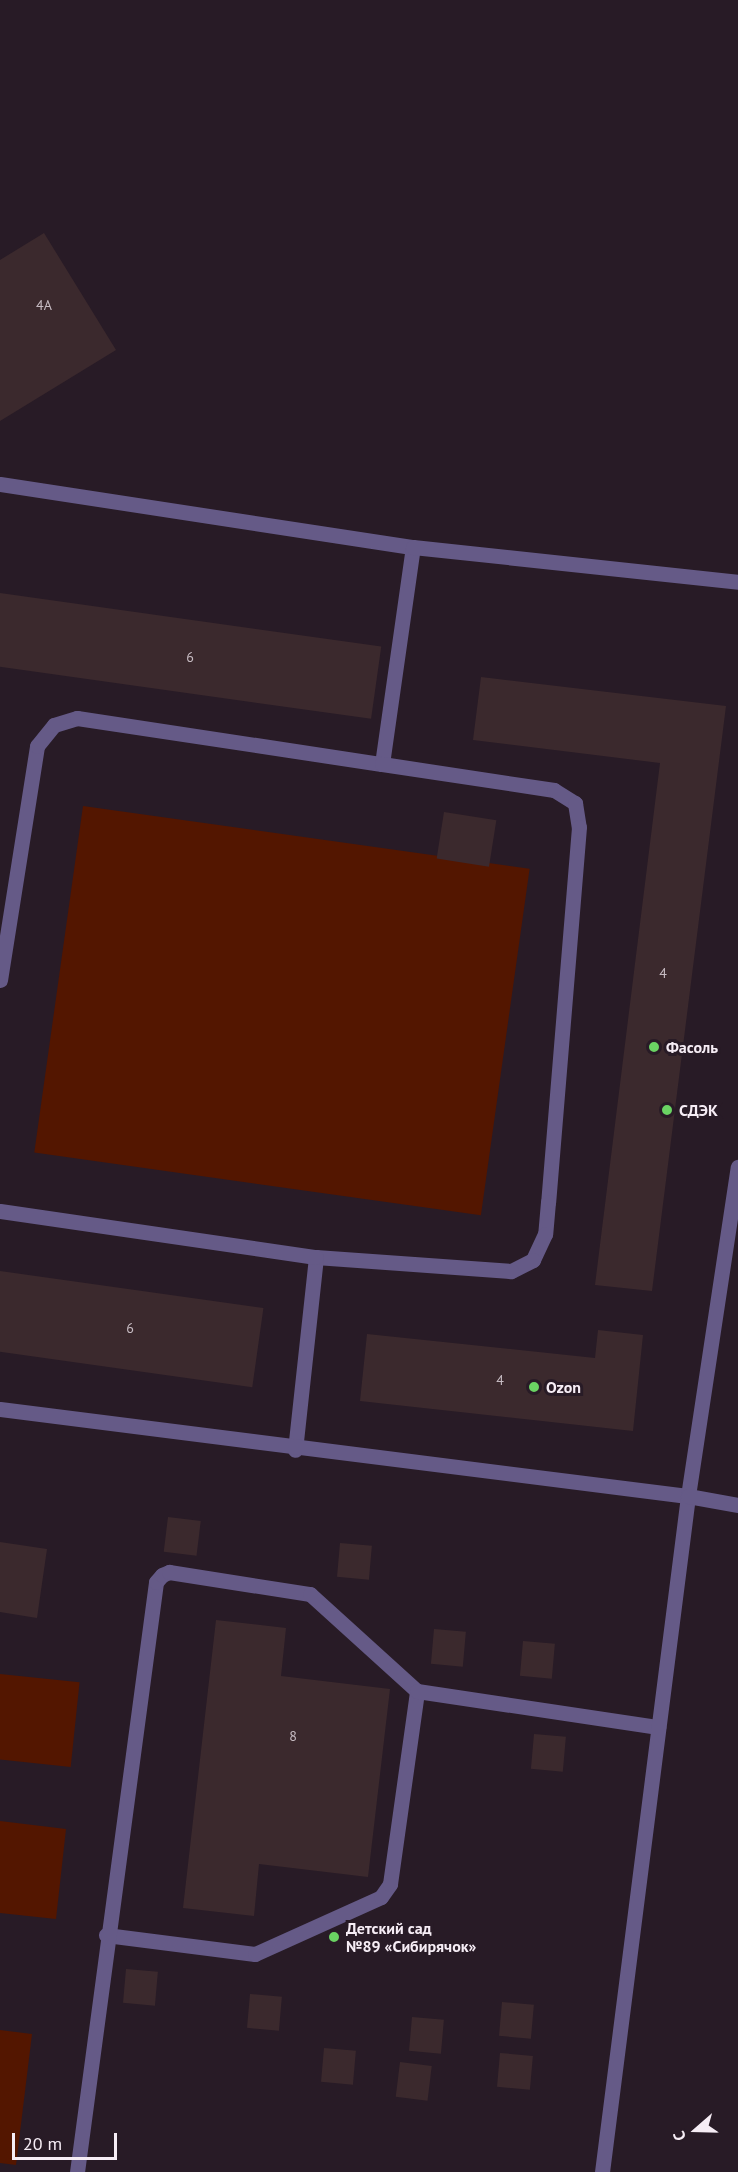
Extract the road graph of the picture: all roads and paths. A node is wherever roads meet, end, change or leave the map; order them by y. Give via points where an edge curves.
1 (0, 484) edge
2 (413, 547) junction
3 (738, 582) edge
4 (382, 764) junction
5 (0, 980) edge
6 (738, 1167) edge
7 (0, 1211) edge
8 (316, 1257) junction
9 (0, 1410) edge
10 (295, 1450) junction
11 (688, 1496) junction
12 (738, 1504) edge
13 (417, 1691) junction
14 (658, 1728) junction
15 (106, 1935) junction
16 (77, 2172) edge
17 (602, 2172) edge

1 - 2 lane
2 - 3 lane
2 - 4 lane
4 - 5 lane via 77,718 54,725 37,746
4 - 8 lane via 554,790 574,803 579,827 545,1234 534,1260 511,1271
6 - 11 lane
7 - 8 lane
8 - 10 lane
9 - 10 lane
10 - 11 lane
11 - 12 lane
11 - 14 lane
13 - 14 lane
13 - 15 lane via 390,1884 381,1897 255,1954
13 - 15 lane via 310,1594 170,1572 162,1575 156,1582
14 - 17 lane
15 - 16 lane

